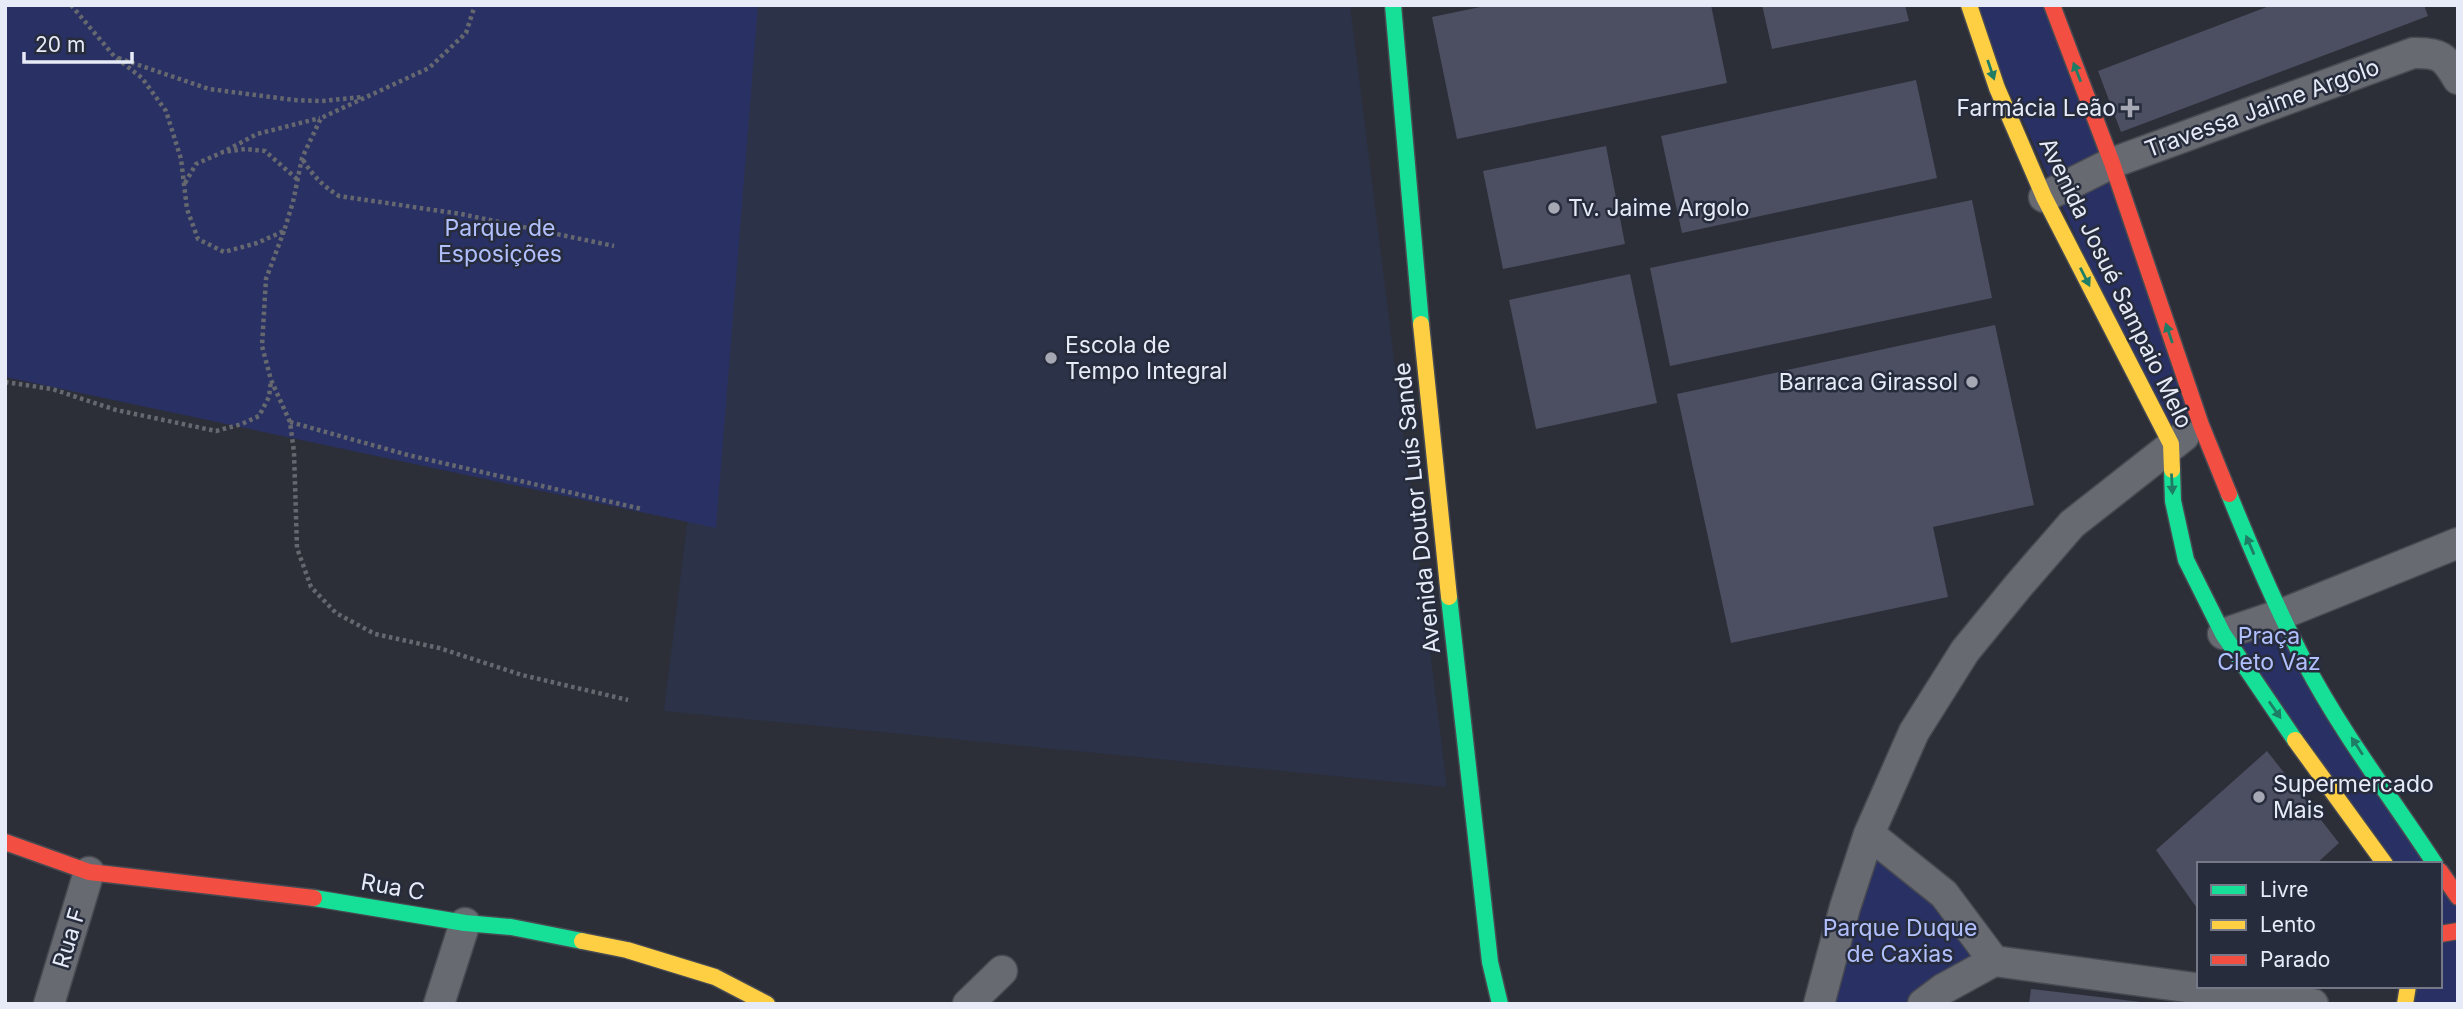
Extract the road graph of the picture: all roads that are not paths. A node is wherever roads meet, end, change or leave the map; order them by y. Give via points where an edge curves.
1 (1393, 5) edge
2 (1969, 5) edge
3 (2052, 5) edge
4 (2458, 79) edge
5 (2112, 163) junction
6 (2044, 197) junction
7 (2200, 425) junction
8 (2171, 444) junction
9 (2458, 543) edge
10 (2282, 614) junction
11 (2223, 634) junction
12 (1869, 834) junction
13 (5, 842) edge
14 (2384, 862) edge
15 (2434, 862) edge
16 (89, 872) junction
17 (2442, 874) edge
18 (2458, 897) edge
19 (465, 923) junction
20 (1994, 961) junction
21 (1002, 971) dead end
22 (49, 1004) edge
23 (439, 1004) edge
24 (767, 1004) edge
25 (968, 1004) edge
26 (1500, 1004) edge
27 (1819, 1004) edge
28 (1923, 1004) edge
29 (2313, 1004) edge

1 - 26 street, Avenida Doutor Luís Sande via 1459,701 1490,962
2 -> 6 street, Avenida Josué Sampaio Melo via 1997,88
5 -> 3 street, Avenida Josué Sampaio Melo
4 - 5 street, Travessa Jaime Argolo via 2440,56 2413,53
5 - 6 street, Travessa Jaime Argolo
7 -> 5 street, Avenida Josué Sampaio Melo
6 -> 8 street, Avenida Josué Sampaio Melo
7 - 8 street
10 -> 7 street, Avenida Josué Sampaio Melo
8 -> 11 street, Avenida Josué Sampaio Melo via 2173,501 2186,560
8 - 12 street via 2072,524 1965,651 1914,732
9 - 10 street
10 - 11 street
15 -> 10 street, Avenida Josué Sampaio Melo via 2341,722
11 -> 14 street, Avenida Josué Sampaio Melo
12 - 20 street via 1944,894
12 - 27 street
13 - 16 street, Rua C
16 - 19 street, Rua C via 327,898
16 - 22 street, Rua F
17 - 18 street
19 - 23 street
19 - 24 street, Rua C via 511,927 627,950 715,976
20 - 28 street
20 - 29 street
21 - 25 street

